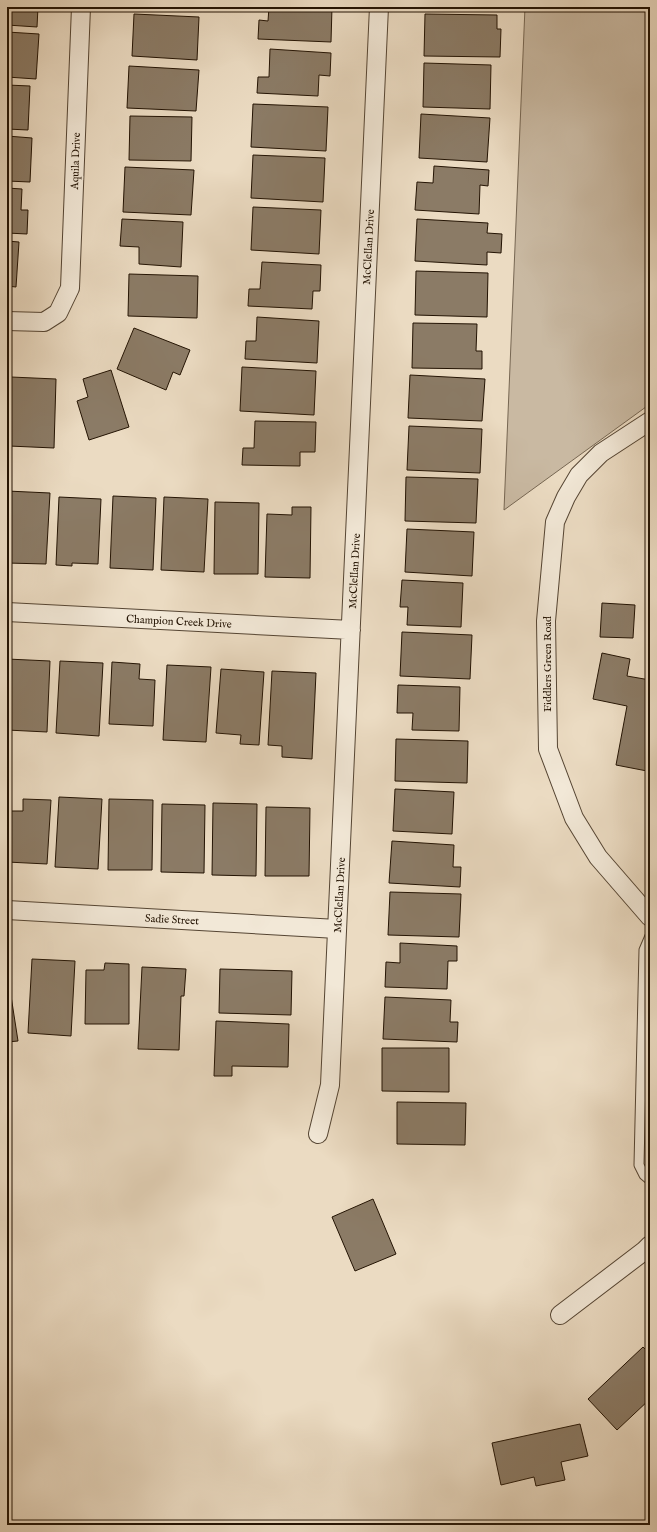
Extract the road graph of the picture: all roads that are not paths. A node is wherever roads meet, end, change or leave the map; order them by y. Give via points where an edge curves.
1 (82, 7) edge
2 (379, 7) edge
3 (7, 321) edge
4 (650, 421) edge
5 (7, 612) edge
6 (351, 630) junction
7 (7, 910) edge
8 (650, 917) edge
9 (337, 929) junction
10 (650, 936) edge
11 (318, 1134) dead end
12 (650, 1180) edge
13 (650, 1244) edge
14 (560, 1315) dead end

1 - 3 street, Aquila Drive via 70,288 58,313 44,322
2 - 6 street, McClellan Drive
4 - 8 street, Fiddlers Green Road via 601,453 579,475 566,497 555,522 546,621 548,749 574,818 598,857
5 - 6 street, Champion Creek Drive
6 - 9 street, McClellan Drive
7 - 9 street, Sadie Street
9 - 11 street, McClellan Drive via 330,1085
10 - 12 lane via 644,950 639,1165
13 - 14 street

